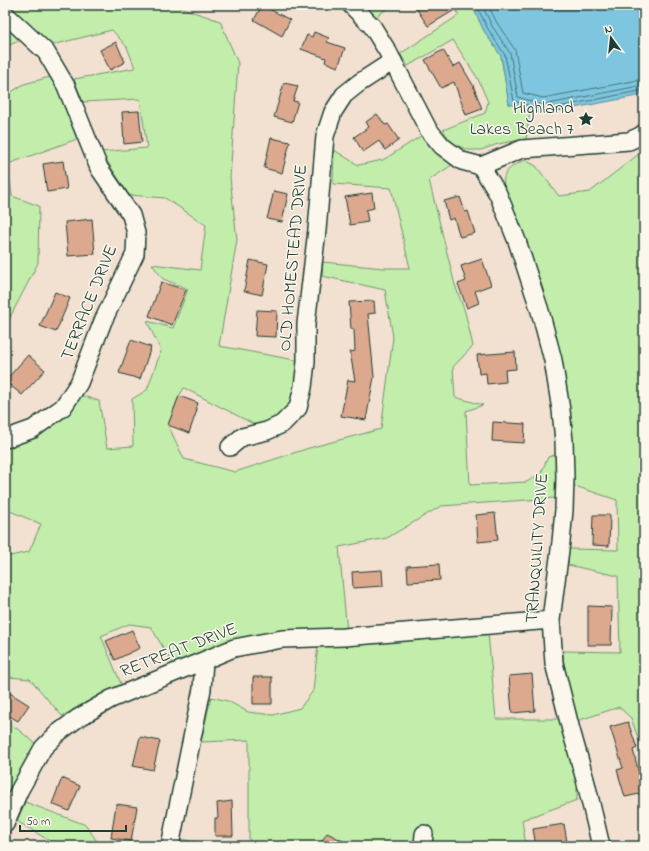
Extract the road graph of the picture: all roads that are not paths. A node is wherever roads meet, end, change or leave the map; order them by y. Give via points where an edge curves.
1 (351, 5) edge
2 (5, 14) edge
3 (393, 61) junction
4 (644, 133) edge
5 (481, 166) junction
6 (5, 439) edge
7 (230, 447) dead end
8 (551, 620) junction
9 (204, 661) junction
10 (5, 824) edge
11 (170, 846) edge
12 (601, 846) edge

1 - 3 street via 372,26
2 - 6 street, TERRACE DRIVE via 46,52 66,86 99,168 131,214 136,233 135,254 103,321 79,382 63,407 34,429
3 - 5 street via 428,129 442,146 462,161
3 - 7 street, OLD HOMESTEAD DRIVE via 344,95 333,112 325,136 318,230 306,324 306,362 298,408 282,424 267,431 242,437
4 - 5 street via 629,141 522,149
5 - 8 street, TRANQUILITY DRIVE via 498,194 522,255 552,353 560,403 564,441 564,510
8 - 9 street, RETREAT DRIVE via 344,638 282,639 234,648
8 - 12 street, TRANQUILITY DRIVE via 554,663
9 - 10 street, RETREAT DRIVE via 111,699 78,718 58,734 43,748 19,791
9 - 11 street via 202,689

